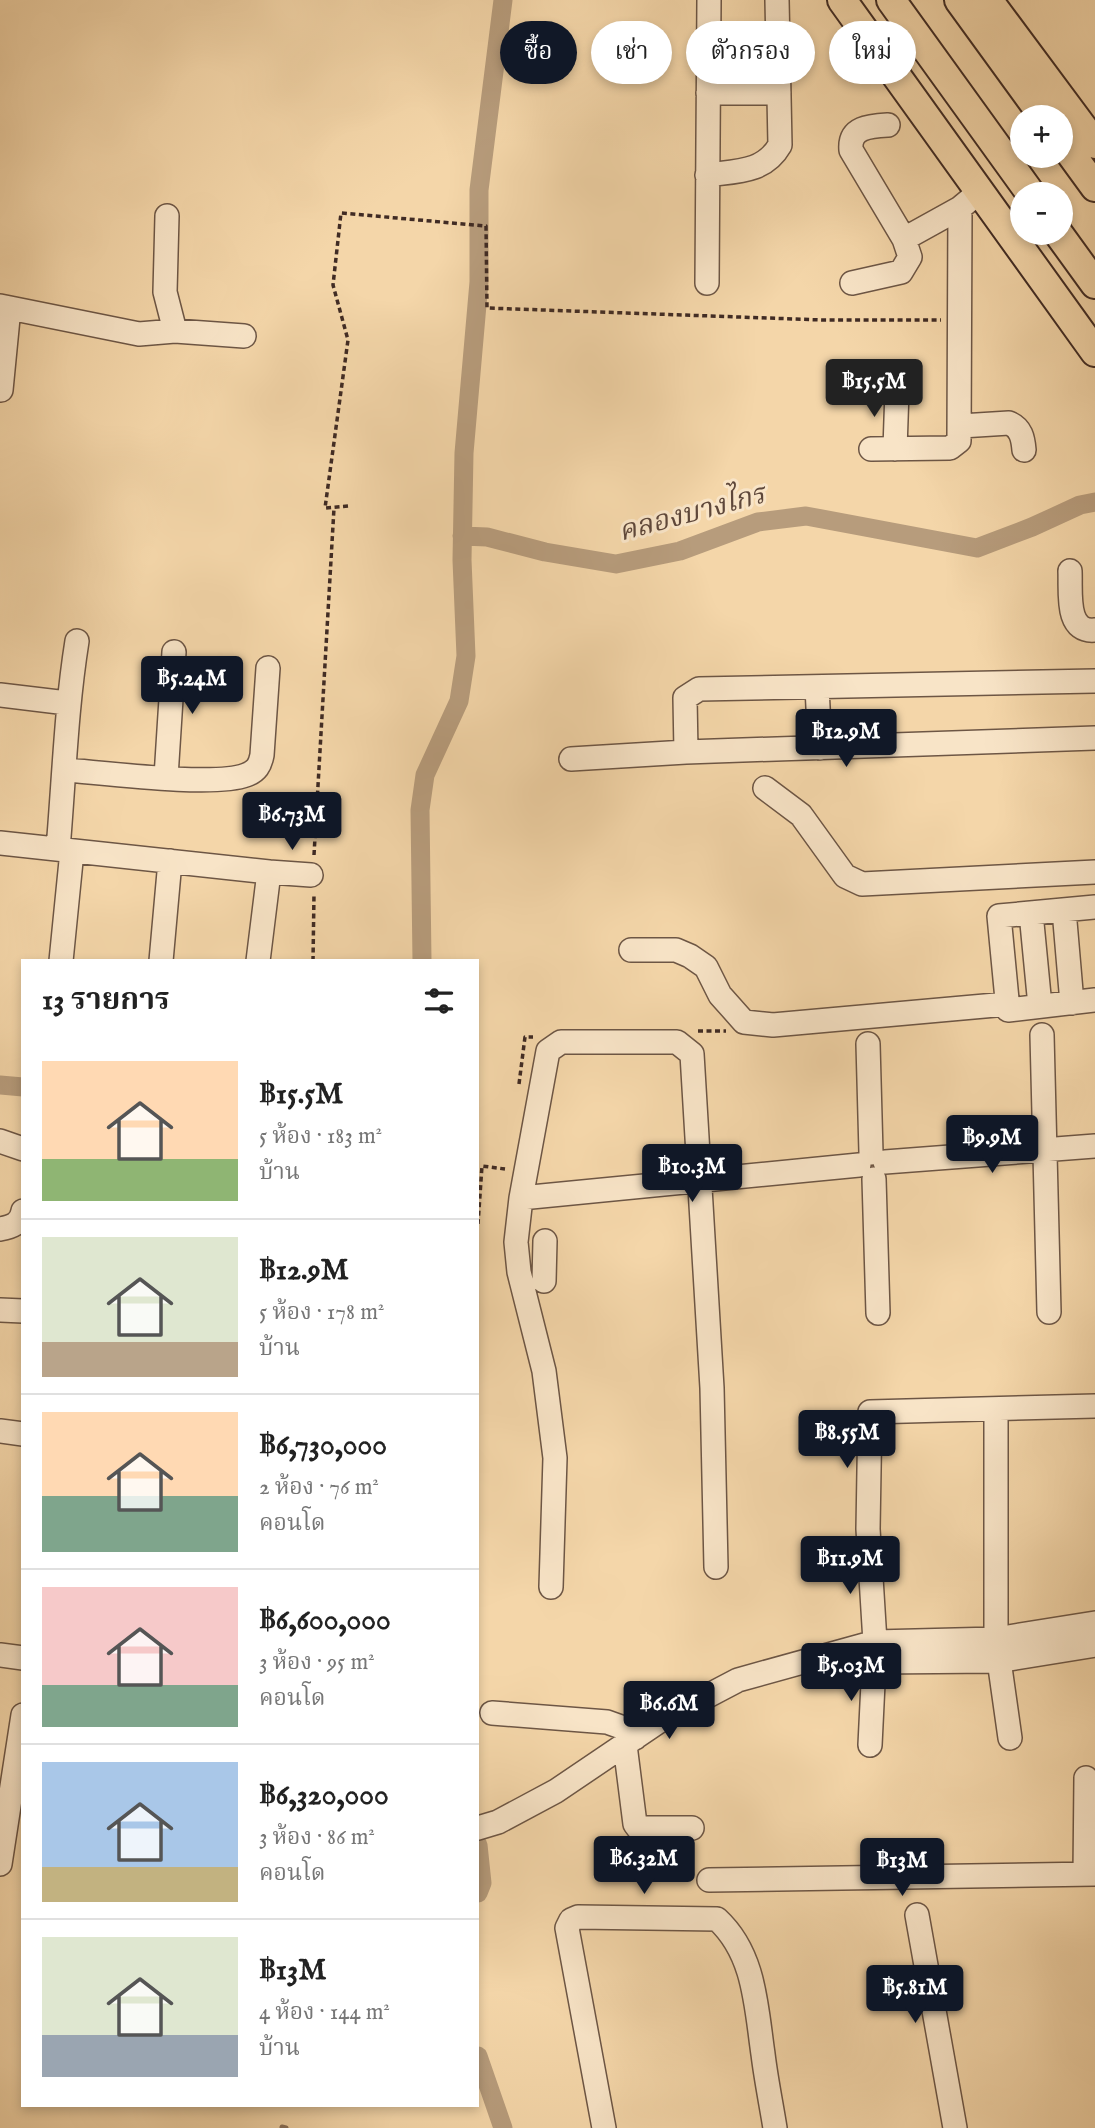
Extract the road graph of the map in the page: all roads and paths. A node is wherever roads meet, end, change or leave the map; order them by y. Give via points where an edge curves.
1 (709, 0) edge
2 (777, 0) edge
3 (842, 0) edge
4 (891, 0) edge
5 (959, 0) edge
6 (988, 0) edge
7 (708, 93) junction
8 (779, 93) junction
9 (1035, 105) edge
10 (888, 125) dead end
11 (1093, 136) edge
12 (1073, 157) edge
13 (707, 176) junction
14 (1022, 182) edge
15 (1095, 187) edge
16 (969, 200) junction
17 (167, 216) dead end
18 (904, 239) junction
19 (1067, 245) edge
20 (707, 283) dead end
21 (852, 283) dead end
22 (1095, 284) edge
23 (5, 307) edge
24 (960, 320) junction
25 (175, 331) junction
26 (244, 336) dead end
27 (1095, 352) edge
28 (1, 390) edge
29 (897, 390) dead end
30 (961, 426) junction
31 (871, 449) dead end
32 (895, 449) junction
33 (1024, 450) dead end
34 (348, 506) dead end
35 (334, 508) junction
36 (1070, 571) dead end
37 (1095, 630) edge
38 (77, 641) dead end
39 (174, 652) dead end
40 (268, 668) dead end
41 (1095, 681) edge
42 (817, 687) junction
43 (0, 695) edge
44 (67, 703) junction
45 (1095, 737) edge
46 (820, 748) junction
47 (686, 752) junction
48 (571, 759) dead end
49 (66, 770) junction
50 (166, 777) junction
51 (765, 788) dead end
52 (0, 843) edge
53 (65, 850) junction
54 (170, 861) junction
55 (269, 872) junction
56 (1095, 872) edge
57 (313, 877) junction
58 (1095, 907) edge
59 (1063, 910) junction
60 (1031, 913) junction
61 (631, 950) dead end
62 (61, 959) edge
63 (161, 959) edge
64 (258, 959) edge
65 (313, 959) edge
66 (1084, 1002) edge
67 (1007, 1004) junction
68 (1040, 1006) junction
69 (732, 1030) dead end
70 (690, 1032) dead end
71 (1042, 1035) dead end
72 (539, 1037) dead end
73 (868, 1044) dead end
74 (518, 1090) dead end
75 (0, 1142) edge
76 (1095, 1146) edge
77 (21, 1148) edge
78 (1044, 1149) junction
79 (873, 1165) junction
80 (508, 1169) dead end
81 (701, 1181) junction
82 (521, 1198) junction
83 (479, 1210) edge
84 (21, 1219) edge
85 (0, 1229) edge
86 (545, 1241) dead end
87 (542, 1282) junction
88 (0, 1310) edge
89 (21, 1311) edge
90 (878, 1312) dead end
91 (1049, 1312) dead end
92 (1095, 1406) edge
93 (996, 1409) junction
94 (0, 1431) edge
95 (21, 1434) edge
96 (716, 1567) dead end
97 (551, 1587) dead end
98 (1095, 1623) edge
99 (1095, 1645) edge
100 (996, 1650) junction
101 (875, 1652) junction
102 (0, 1655) edge
103 (21, 1658) edge
104 (492, 1713) dead end
105 (21, 1732) edge
106 (1010, 1738) dead end
107 (630, 1742) junction
108 (870, 1745) dead end
109 (1086, 1778) dead end
110 (488, 1825) edge
111 (692, 1828) dead end
112 (7, 1849) edge
113 (1090, 1874) edge
114 (709, 1880) dead end
115 (917, 1915) dead end
116 (604, 2128) edge
117 (775, 2128) edge
118 (956, 2128) edge

1 - 7 street
2 - 8 street
3 - 16 main road
4 - 14 main road
5 - 9 main road
6 - 11 main road
7 - 8 street
7 - 13 street
8 - 13 street via 780,145 774,154 754,169
10 - 18 street via 855,133 851,150
12 - 15 main road
13 - 20 street
16 - 18 street
16 - 24 street
16 - 27 main road
17 - 25 street via 165,292
18 - 21 street via 910,257 901,272
19 - 22 main road
23 - 25 street via 139,334
23 - 28 street
24 - 30 street
24 - 35 path via 487,308 486,226 341,213 333,285 348,340 325,508
25 - 26 street
29 - 32 street
30 - 32 street via 956,446
30 - 33 street via 1016,425
31 - 32 street
34 - 35 path
35 - 57 path
36 - 37 street via 1076,624
38 - 44 street
39 - 50 street
40 - 50 street via 260,765 236,779
41 - 42 street
42 - 46 street
42 - 47 street via 690,692 685,698
43 - 44 street
44 - 49 street
45 - 46 street
46 - 47 street
47 - 48 street
49 - 50 street
49 - 53 street
51 - 56 street via 801,815 845,876 862,884
52 - 53 street
53 - 54 street
53 - 62 street
54 - 55 street
54 - 63 street
55 - 57 street
55 - 64 street
57 - 65 path
58 - 59 street
59 - 60 street
59 - 66 street
60 - 67 street via 999,916
60 - 68 street
61 - 67 street via 676,950 690,956 706,967 720,995 744,1023 773,1025
66 - 68 street
67 - 68 street via 1008,1010
69 - 70 path
71 - 78 street
72 - 74 path via 525,1037
73 - 79 street
75 - 77 street
76 - 78 street
78 - 79 street
78 - 91 street
79 - 81 street
79 - 90 street
80 - 83 path via 482,1166
81 - 82 street
81 - 82 street via 692,1054 686,1046 668,1041 561,1042 548,1051
81 - 96 street
82 - 87 street via 516,1242
84 - 85 street via 13,1227
86 - 87 street
87 - 97 street via 544,1371 555,1458
88 - 89 street
92 - 93 street
93 - 100 street
93 - 101 street via 870,1412 868,1529
94 - 95 street
98 - 100 street
99 - 100 street
100 - 101 street
100 - 106 street
101 - 107 street via 803,1659 738,1680
101 - 108 street
102 - 103 street
104 - 107 street via 607,1721 621,1727
105 - 112 street
107 - 110 street via 556,1791
107 - 111 street via 635,1825
109 - 113 street
113 - 114 street
115 - 118 street
116 - 117 street via 567,1928 570,1920 578,1917 717,1919 729,1930 753,1984

